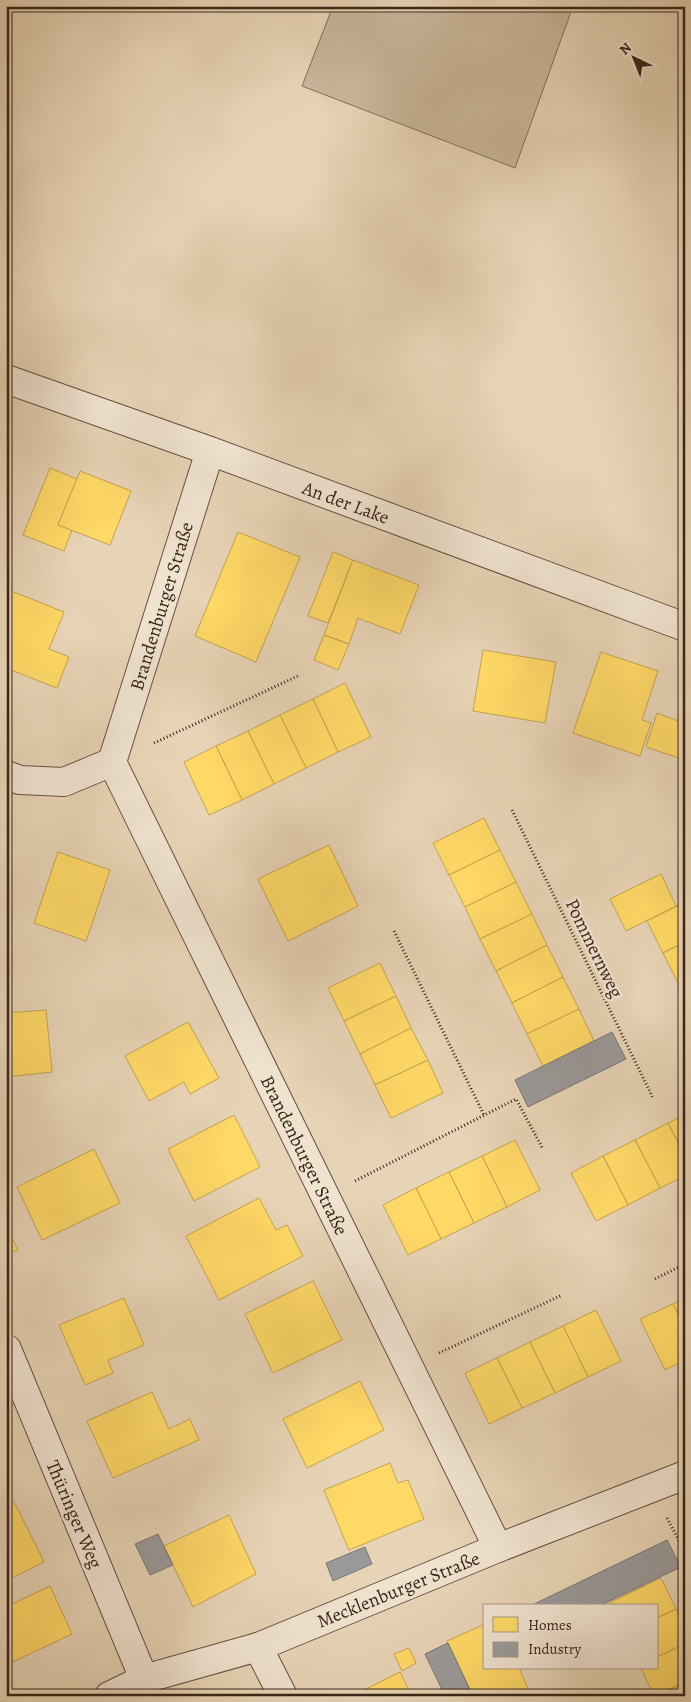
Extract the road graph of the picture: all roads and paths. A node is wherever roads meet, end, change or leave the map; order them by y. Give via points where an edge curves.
1 (6, 379) edge
2 (210, 451) junction
3 (685, 627) edge
4 (300, 675) dead end
5 (112, 762) junction
6 (6, 775) edge
7 (512, 810) dead end
8 (394, 931) dead end
9 (653, 1098) dead end
10 (484, 1115) junction
11 (543, 1149) dead end
12 (326, 1198) junction
13 (685, 1264) edge
14 (655, 1279) dead end
15 (562, 1295) dead end
16 (7, 1349) edge
17 (409, 1367) junction
18 (685, 1475) edge
19 (498, 1548) junction
20 (258, 1647) junction
21 (144, 1679) junction
22 (109, 1696) edge
23 (283, 1696) edge

1 - 2 street, An der Lake
2 - 3 street, An der Lake
2 - 5 street, Brandenburger Straße
4 - 5 path
5 - 6 street via 64,782 20,780
5 - 12 street, Brandenburger Straße
7 - 9 path, Pommernweg
8 - 10 path
10 - 11 path via 516,1099
10 - 12 path
12 - 17 street, Brandenburger Straße
13 - 14 path
15 - 17 path
16 - 21 street, Thüringer Weg
17 - 19 street, Brandenburger Straße
18 - 19 street, Mecklenburger Straße
19 - 20 street, Mecklenburger Straße
20 - 21 street, Mecklenburger Straße
20 - 23 street
21 - 22 street, Mecklenburger Straße

